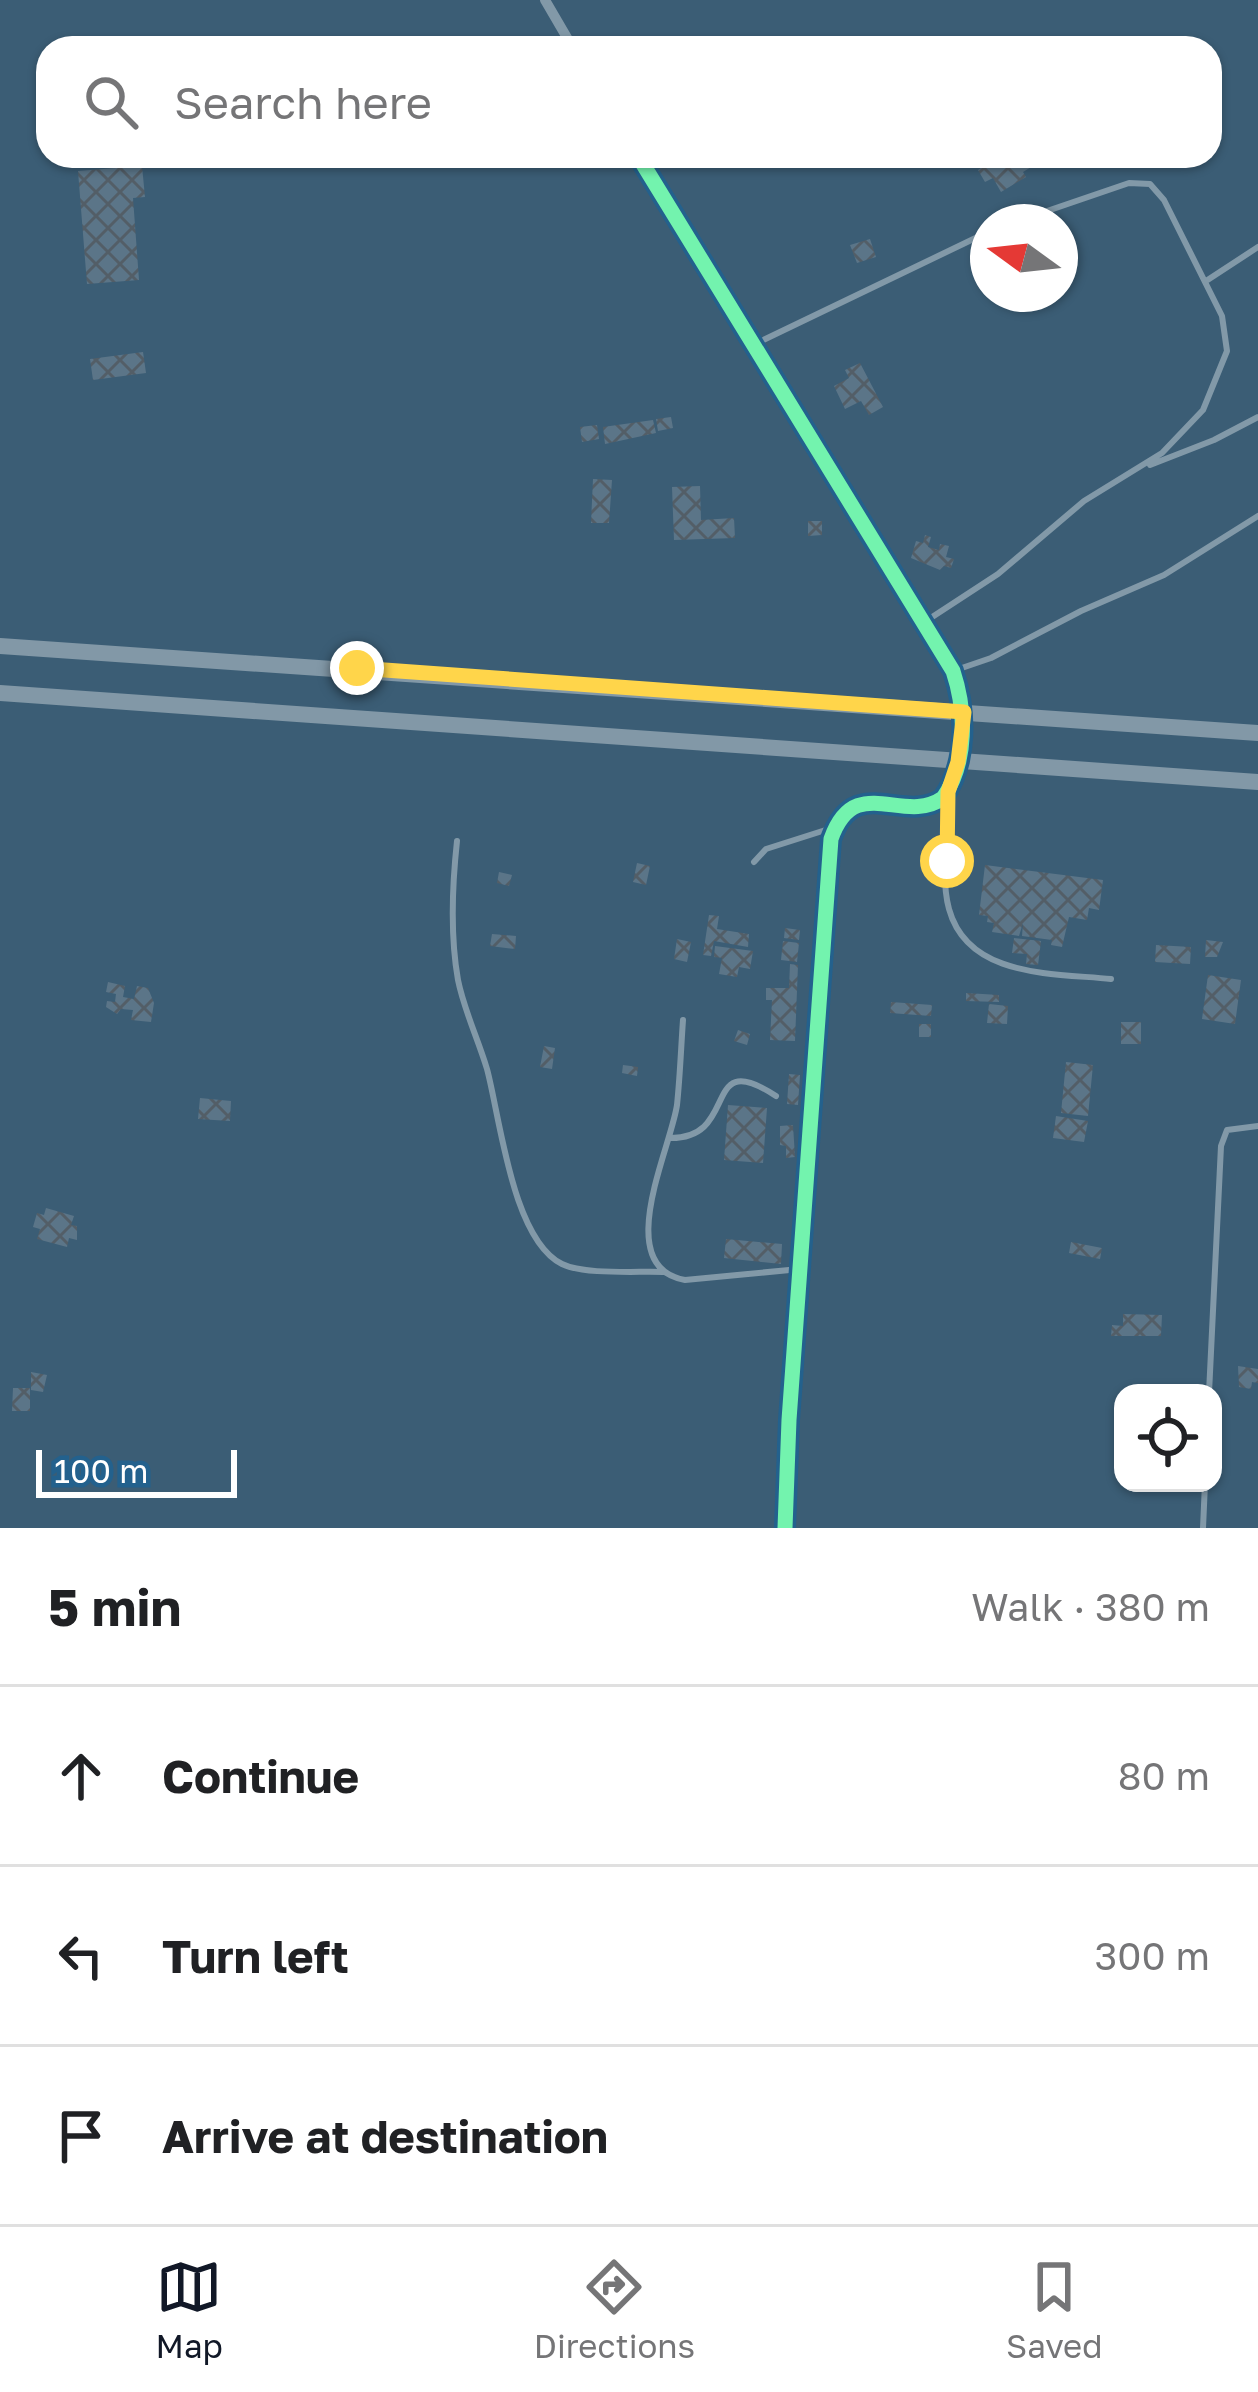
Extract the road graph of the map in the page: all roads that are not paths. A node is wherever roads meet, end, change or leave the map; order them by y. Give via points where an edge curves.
1 (545, 0) edge
2 (566, 36) edge
3 (645, 168) edge
4 (1066, 204) edge
5 (970, 241) edge
6 (1258, 247) edge
7 (1206, 281) junction
8 (752, 345) junction
9 (1258, 417) edge
10 (1142, 469) junction
11 (1258, 516) edge
12 (923, 623) junction
13 (0, 646) edge
14 (953, 671) junction
15 (0, 693) edge
16 (964, 712) junction
17 (1258, 733) edge
18 (958, 762) junction
19 (1258, 782) edge
20 (948, 792) junction
21 (835, 827) junction
22 (457, 841) dead end
23 (754, 862) dead end
24 (1111, 979) dead end
25 (683, 1020) dead end
26 (776, 1096) dead end
27 (1258, 1126) edge
28 (670, 1138) junction
29 (800, 1269) junction
30 (663, 1272) junction
31 (1209, 1384) edge
32 (1205, 1492) edge
33 (785, 1528) edge
34 (1203, 1528) edge

1 - 2 street
3 - 8 street
4 - 7 lane via 1150,184
5 - 8 lane
6 - 7 lane
7 - 10 lane via 1222,316 1224,365 1203,410
8 - 12 street
9 - 10 lane
10 - 12 lane via 1084,501 998,574
11 - 14 lane via 1164,574
12 - 14 street
13 - 16 main road
14 - 16 street
15 - 18 main road
16 - 17 main road
16 - 18 street
18 - 19 main road
18 - 20 street
20 - 21 street via 929,805 860,802
20 - 24 lane via 948,906 971,947 1025,970
21 - 23 lane via 766,849
21 - 29 street
22 - 30 lane via 459,983 527,1220 562,1264
25 - 28 lane
26 - 28 lane via 737,1080 726,1086 711,1123
27 - 31 lane via 1226,1130 1221,1146
28 - 30 lane via 648,1223
29 - 30 lane via 709,1280
29 - 33 street
32 - 34 lane

